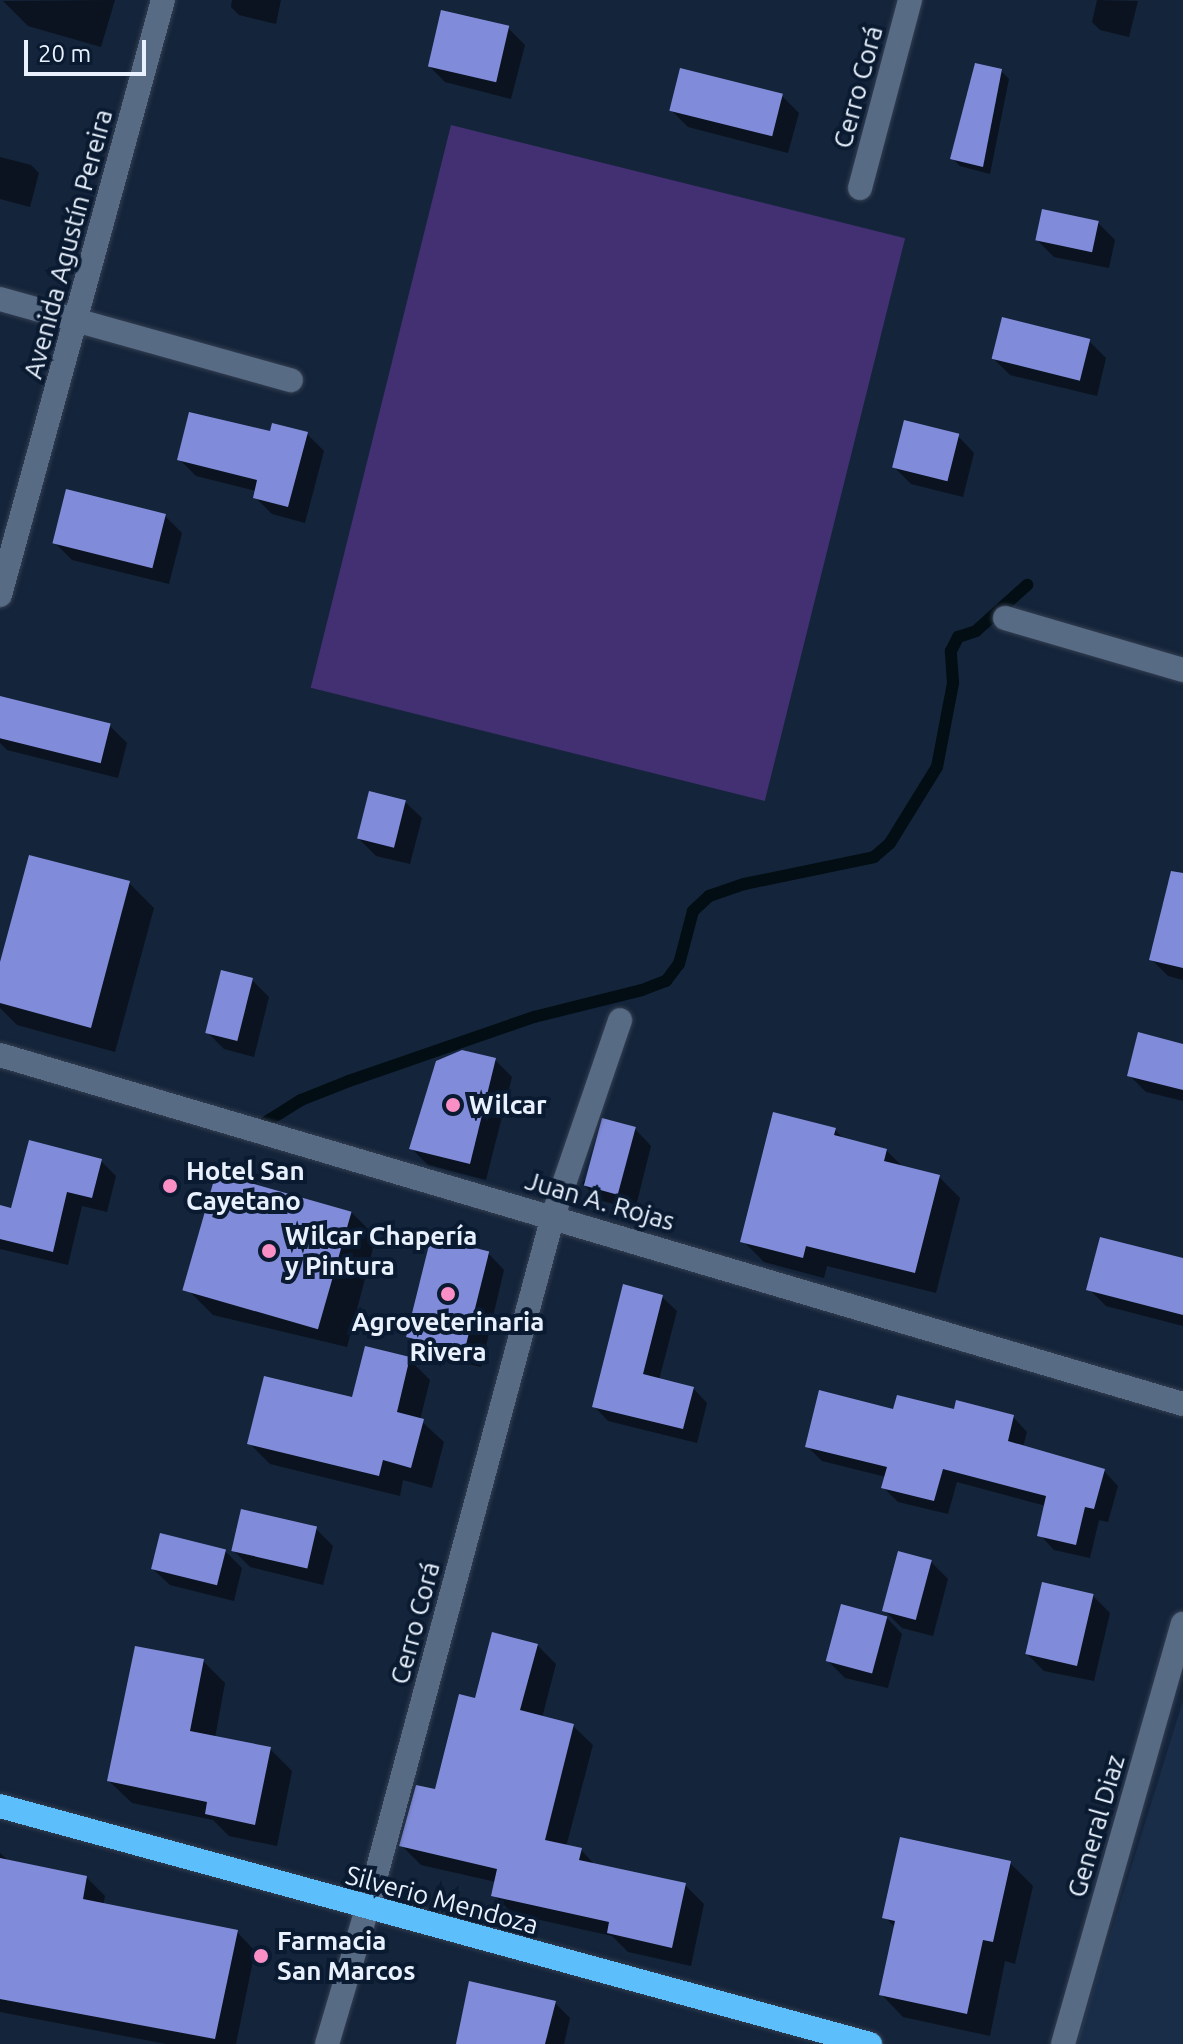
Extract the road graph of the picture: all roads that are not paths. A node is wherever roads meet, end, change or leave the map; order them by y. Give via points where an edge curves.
1 (163, 0) edge
2 (910, 0) edge
3 (860, 188) dead end
4 (0, 299) edge
5 (76, 319) junction
6 (291, 380) dead end
7 (0, 595) edge
8 (1005, 618) dead end
9 (1183, 670) edge
10 (620, 1020) dead end
11 (0, 1055) edge
12 (553, 1216) junction
13 (1183, 1404) edge
14 (1183, 1624) edge
15 (0, 1806) edge
16 (367, 1909) junction
17 (327, 2044) edge
18 (870, 2044) edge
19 (1063, 2044) edge

1 - 5 street, Avenida Agustín Pereira
2 - 3 street, Cerro Corá
4 - 5 street
5 - 6 street
5 - 7 street, Avenida Agustín Pereira
8 - 9 street
10 - 12 street, Cerro Corá
11 - 12 street, Juan A. Rojas
12 - 13 street, Juan A. Rojas
12 - 16 street, Cerro Corá
14 - 19 street, General Diaz
15 - 16 highway, Silverio Mendoza
16 - 17 street, Cerro Corá
16 - 18 highway, Silverio Mendoza

